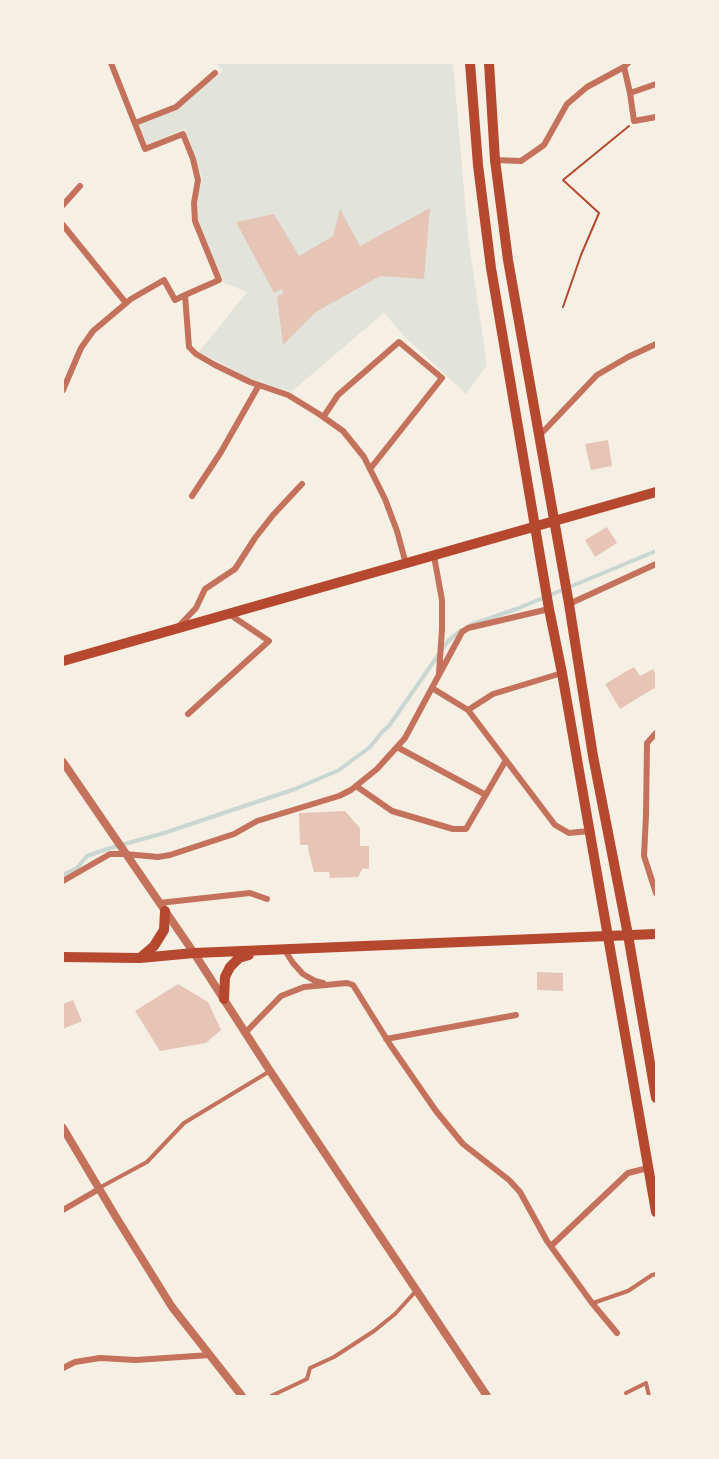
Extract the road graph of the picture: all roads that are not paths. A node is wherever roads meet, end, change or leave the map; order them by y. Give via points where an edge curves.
1 (111, 63) edge
2 (470, 63) edge
3 (489, 63) edge
4 (626, 65) edge
5 (215, 73) dead end
6 (656, 84) edge
7 (630, 93) junction
8 (656, 117) edge
9 (135, 123) junction
10 (495, 160) junction
11 (80, 186) dead end
12 (63, 205) edge
13 (63, 225) edge
14 (185, 295) junction
15 (126, 303) junction
16 (656, 344) edge
17 (64, 385) edge
18 (259, 385) junction
19 (324, 417) junction
20 (539, 436) junction
21 (370, 470) junction
22 (302, 484) dead end
23 (656, 492) edge
24 (192, 496) dead end
25 (554, 522) junction
26 (535, 527) junction
27 (434, 555) junction
28 (406, 564) junction
29 (656, 564) edge
30 (569, 604) junction
31 (549, 609) junction
32 (229, 614) junction
33 (176, 629) junction
34 (63, 661) edge
35 (562, 673) junction
36 (438, 677) junction
37 (432, 688) junction
38 (468, 710) junction
39 (188, 714) dead end
40 (656, 733) edge
41 (397, 747) junction
42 (506, 760) junction
43 (63, 762) edge
44 (356, 786) junction
45 (486, 795) junction
46 (589, 831) junction
47 (125, 854) junction
48 (63, 881) edge
49 (656, 893) edge
50 (267, 899) dead end
51 (162, 907) junction
52 (656, 934) edge
53 (628, 935) junction
54 (607, 936) junction
55 (270, 950) junction
56 (284, 950) junction
57 (194, 952) junction
58 (63, 957) edge
59 (140, 958) junction
60 (329, 985) junction
61 (224, 999) junction
62 (516, 1014) dead end
63 (246, 1032) junction
64 (386, 1039) junction
65 (270, 1071) junction
66 (656, 1098) edge
67 (63, 1128) edge
68 (648, 1168) junction
69 (99, 1188) junction
70 (63, 1210) edge
71 (656, 1212) edge
72 (551, 1246) junction
73 (656, 1274) edge
74 (416, 1291) junction
75 (592, 1303) junction
76 (617, 1333) dead end
77 (210, 1354) junction
78 (63, 1368) edge
79 (626, 1393) dead end
80 (242, 1396) edge
81 (271, 1396) edge
82 (487, 1396) edge
83 (649, 1396) edge

1 - 9 street
2 - 26 main road via 491,268
3 - 10 main road
4 - 7 street
4 - 10 street via 586,87 567,104 544,145 521,161
5 - 9 street via 176,107
6 - 7 street
7 - 8 street via 634,122
9 - 14 street via 146,149 183,134 193,159 198,180 195,221 219,280
10 - 20 main road
11 - 12 street
13 - 15 street
14 - 15 street via 175,300 164,280
14 - 18 street via 189,348
15 - 17 street via 93,331
16 - 20 street via 597,375
18 - 19 street via 288,395
18 - 24 street
19 - 21 street via 343,431
19 - 21 street via 338,395 399,342 442,378
20 - 25 main road
21 - 28 street via 385,499
22 - 33 street via 273,515 235,569 205,589 196,608
23 - 25 main road
25 - 26 main road
25 - 30 main road
26 - 27 main road
26 - 31 main road
27 - 28 main road
27 - 36 street via 442,629
28 - 32 main road
29 - 30 street
30 - 53 main road via 593,756
31 - 35 main road
31 - 36 street via 468,628 462,632
32 - 33 main road
32 - 39 street via 269,641
33 - 34 main road
35 - 38 street via 493,694
35 - 46 main road
36 - 37 street
37 - 38 street
37 - 41 street
38 - 42 street
40 - 49 street via 647,743 644,856
41 - 44 street
41 - 45 street
42 - 45 street
42 - 46 street via 555,825 569,833
43 - 47 street
44 - 45 street via 392,811 453,829 466,829
44 - 47 street via 339,796 257,821 234,834 170,855
46 - 54 main road
47 - 48 street via 110,854
47 - 51 street
50 - 51 street via 250,893
51 - 57 street
51 - 59 main road via 164,930
52 - 53 main road
53 - 54 main road
53 - 66 main road
54 - 56 main road
54 - 68 main road
55 - 56 main road
55 - 57 main road
55 - 61 main road via 238,957 225,977
56 - 60 street via 303,974
57 - 59 main road
57 - 61 street
58 - 59 main road
60 - 63 street via 304,987 281,996
60 - 64 street via 353,985
61 - 63 street
62 - 64 street
63 - 65 street
64 - 72 street via 463,1144 520,1192
65 - 69 lane via 184,1123 147,1162
65 - 74 street
67 - 69 street
68 - 71 main road
68 - 72 street via 628,1173
69 - 70 street
69 - 77 street via 172,1306
72 - 75 street
73 - 75 lane via 628,1291
74 - 81 lane via 374,1331 310,1368 307,1379
74 - 82 street
75 - 76 street
77 - 78 street via 136,1360 100,1358
77 - 80 street
79 - 83 lane via 646,1383

